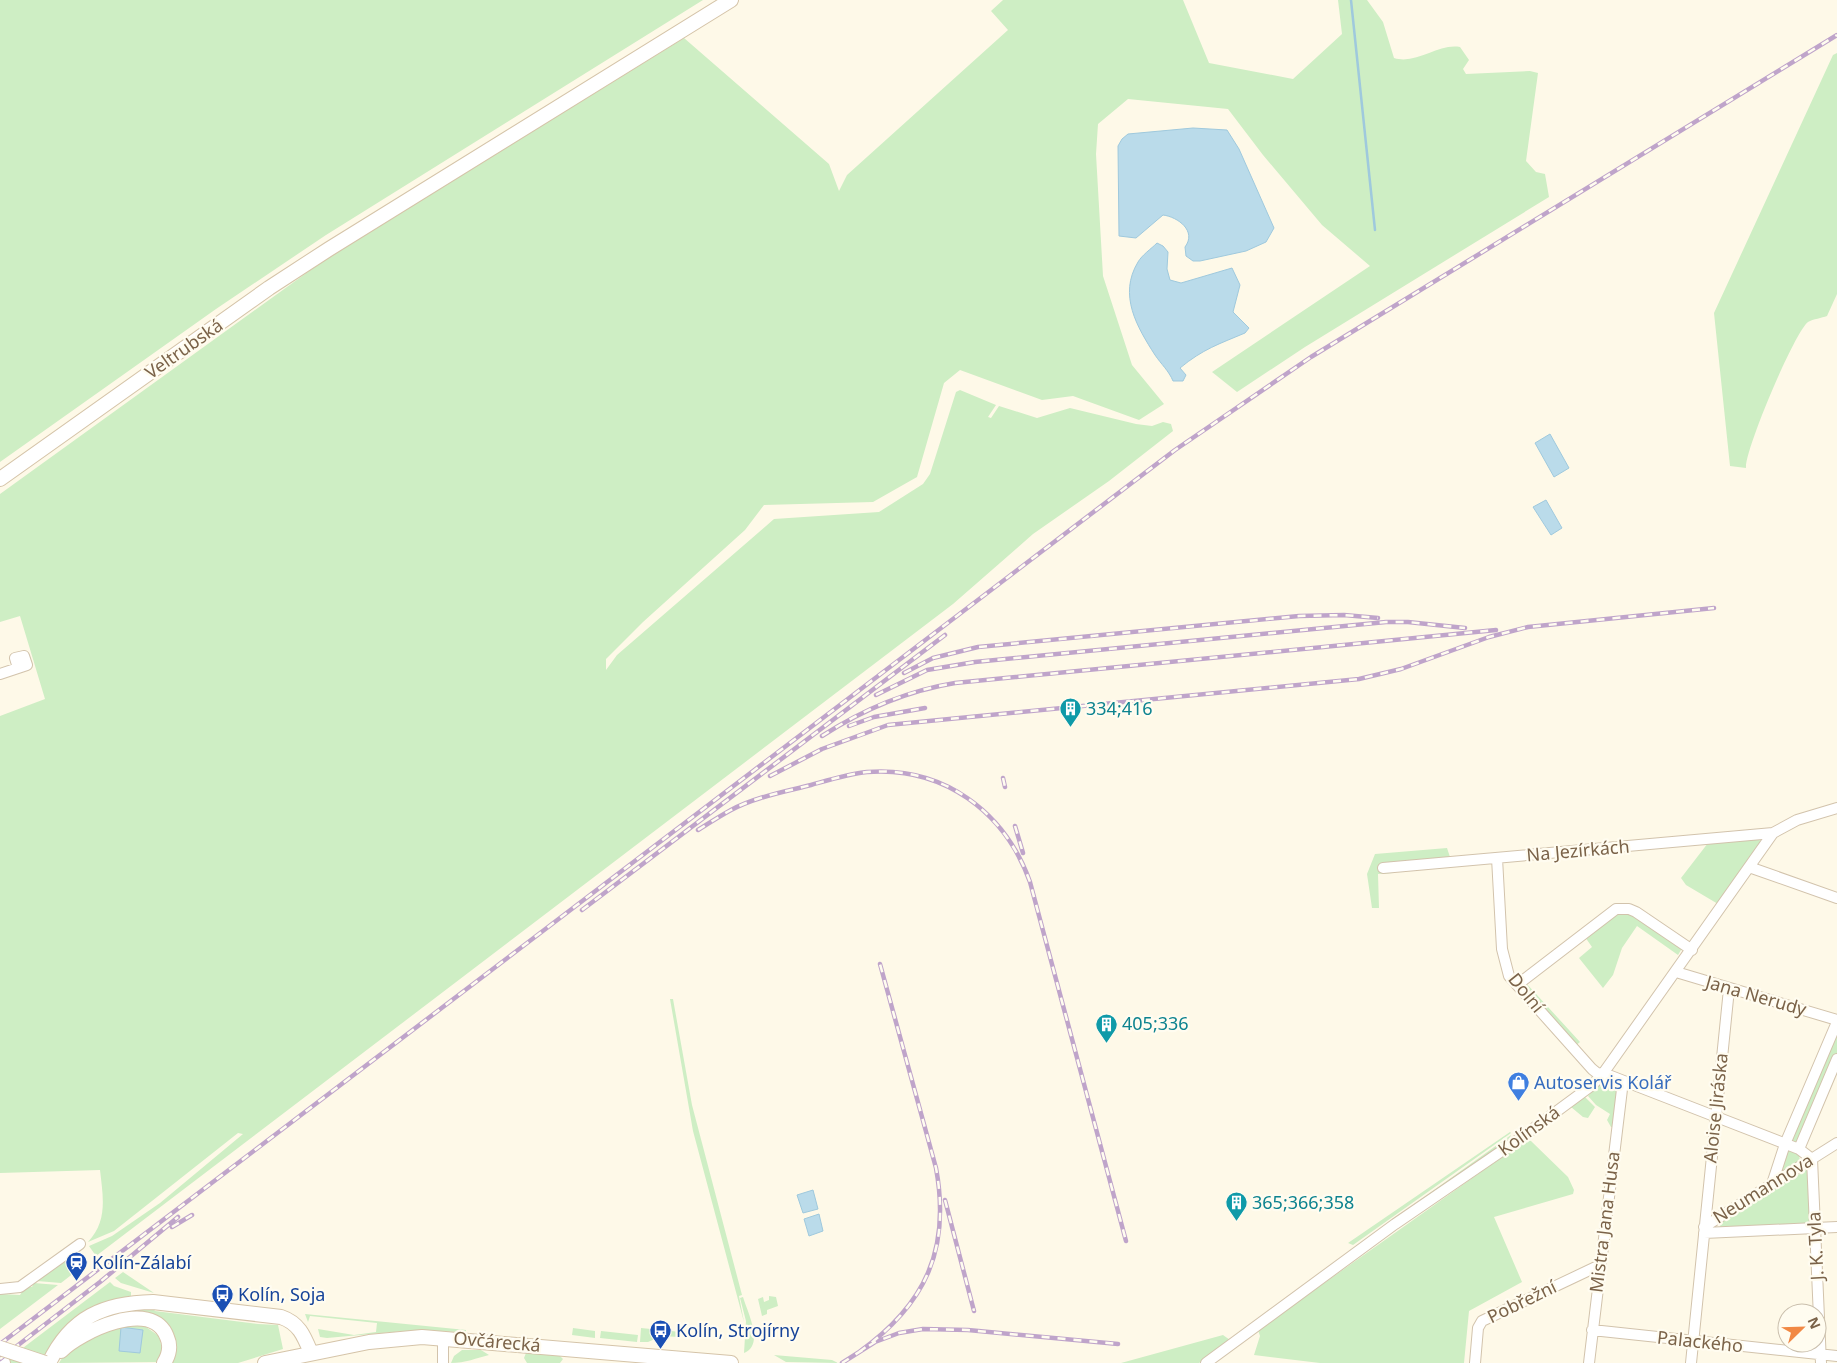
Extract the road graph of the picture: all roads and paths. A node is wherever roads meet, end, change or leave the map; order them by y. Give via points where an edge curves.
1 (731, 0) edge
2 (0, 479) edge
3 (18, 668) dead end
4 (0, 674) edge
5 (1837, 808) edge
6 (1773, 833) junction
7 (1497, 858) junction
8 (1750, 867) junction
9 (1383, 868) dead end
10 (1837, 898) edge
11 (1692, 950) junction
12 (1676, 972) junction
13 (1517, 985) junction
14 (1730, 989) junction
15 (1837, 1021) edge
16 (1837, 1060) edge
17 (1602, 1075) junction
18 (1623, 1080) junction
19 (1715, 1115) junction
20 (1837, 1143) edge
21 (1785, 1144) junction
22 (1799, 1149) junction
23 (1812, 1159) junction
24 (1772, 1184) junction
25 (1837, 1227) edge
26 (1815, 1229) junction
27 (1704, 1230) junction
28 (80, 1244) dead end
29 (1600, 1265) junction
30 (0, 1289) edge
31 (1592, 1330) junction
32 (444, 1338) junction
33 (1694, 1341) junction
34 (0, 1348) edge
35 (311, 1353) junction
36 (1837, 1356) edge
37 (0, 1359) edge
38 (1822, 1359) edge
39 (3, 1363) edge
40 (45, 1363) edge
41 (49, 1363) edge
42 (164, 1363) edge
43 (265, 1363) edge
44 (443, 1363) edge
45 (731, 1363) edge
46 (1206, 1363) edge
47 (1475, 1363) edge
48 (1589, 1363) edge
49 (1691, 1363) edge

1 - 2 main road, Veltrubská via 269,288
3 - 4 street
5 - 6 street, Kolínská via 1797,820
6 - 7 street, Na Jezírkách
6 - 8 street, Kolínská
7 - 9 street, Na Jezírkách
7 - 13 street, Dolní via 1502,949 1509,976
8 - 10 street
8 - 11 street, Kolínská
11 - 12 street, Kolínská
11 - 13 street via 1636,912 1616,909
12 - 14 street, Jana Nerudy
12 - 17 street, Kolínská
13 - 17 street, Dolní
14 - 15 street, Jana Nerudy
14 - 19 street, Aloise Jiráska
15 - 21 street
16 - 22 street
17 - 18 street
17 - 46 street, Kolínská via 1530,1131 1395,1224
18 - 19 street
18 - 29 street, Mistra Jana Husa
19 - 21 street
19 - 27 street, Aloise Jiráska
20 - 23 street, Neumannova
21 - 22 street
21 - 24 street
22 - 23 street
23 - 24 street, Neumannova
23 - 26 street, J. K. Tyla
24 - 27 street, Neumannova
25 - 26 street
26 - 27 street
26 - 38 street, J. K. Tyla
27 - 33 street, Neumannova
28 - 30 street via 20,1287
29 - 31 street, Mistra Jana Husa
29 - 47 street, Pobřežní via 1482,1321 1478,1328
31 - 33 street, Palackého
31 - 48 street, Mistra Jana Husa
32 - 35 main road, Ovčárecká via 398,1338
32 - 44 street
32 - 45 main road, Ovčárecká
33 - 38 street, Palackého
33 - 49 street, Neumannova
34 - 40 main road, bridge
35 - 41 main road via 295,1323 281,1317 153,1302 100,1310 64,1336
35 - 43 main road, Ovčárecká
36 - 38 street, Palackého
37 - 39 main road
41 - 42 main road via 85,1333 112,1322 135,1320 154,1323 166,1334 169,1348

